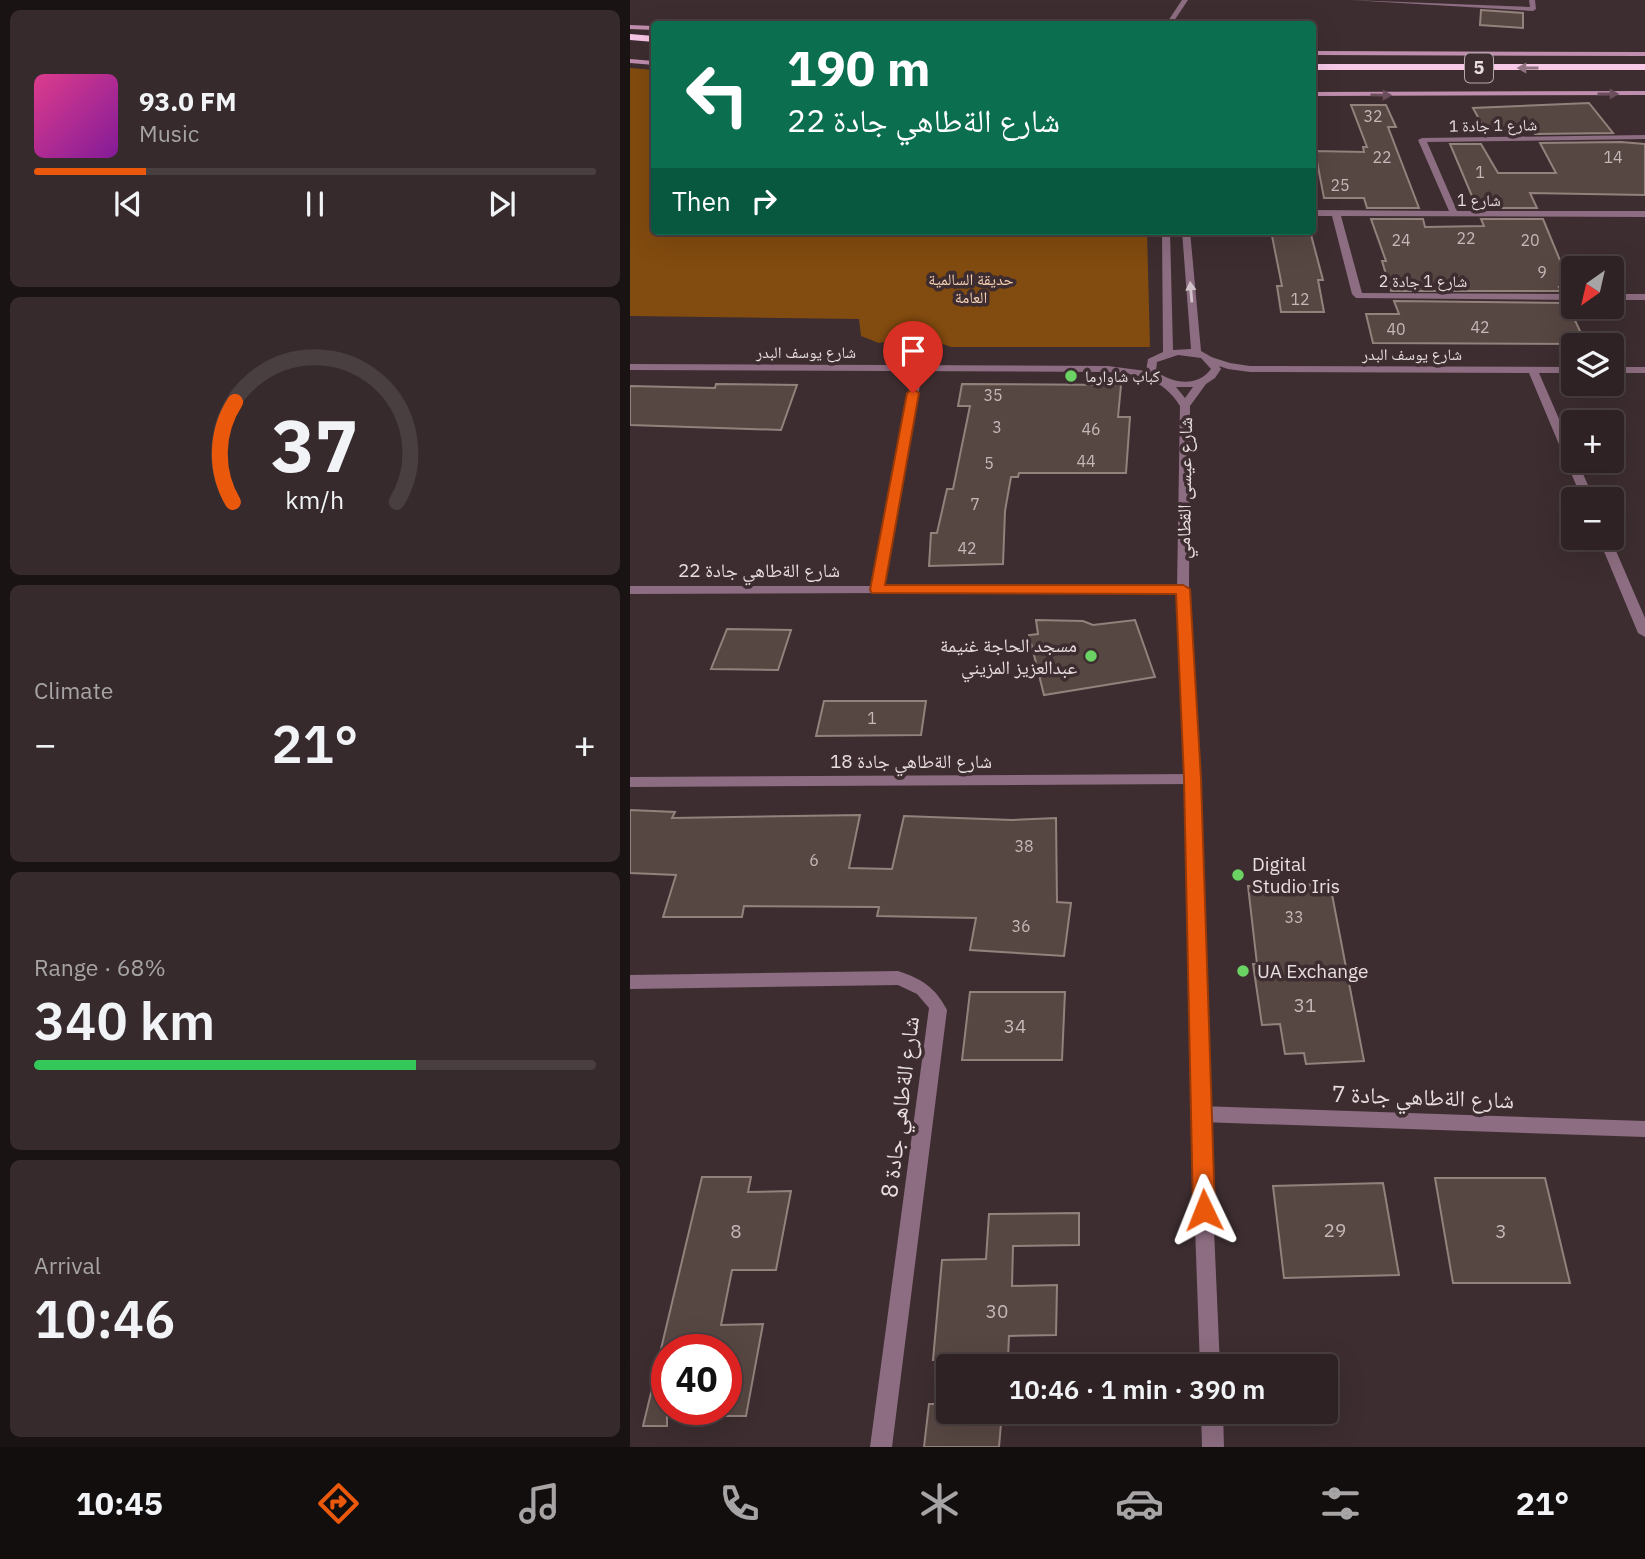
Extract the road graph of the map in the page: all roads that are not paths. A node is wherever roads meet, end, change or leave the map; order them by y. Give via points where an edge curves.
1 (1185, 0) edge
2 (1353, 0) edge
3 (1532, 0) edge
4 (1181, 8) junction
5 (1171, 21) edge
6 (1182, 21) edge
7 (630, 27) edge
8 (651, 28) edge
9 (630, 37) edge
10 (651, 39) edge
11 (630, 50) edge
12 (651, 52) edge
13 (1316, 53) edge
14 (1645, 54) edge
15 (630, 61) edge
16 (651, 63) edge
17 (1316, 67) edge
18 (1645, 67) edge
19 (1316, 78) edge
20 (1645, 79) edge
21 (1645, 93) edge
22 (1316, 94) edge
23 (1645, 137) edge
24 (1316, 213) edge
25 (1336, 213) junction
26 (1454, 214) junction
27 (1645, 214) edge
28 (1166, 235) edge
29 (1186, 235) edge
30 (1561, 297) edge
31 (1624, 297) edge
32 (1645, 297) edge
33 (1196, 353) junction
34 (1163, 355) junction
35 (1210, 360) junction
36 (630, 367) edge
37 (918, 368) junction
38 (1108, 369) junction
39 (1250, 369) junction
40 (1533, 370) junction
41 (1561, 370) edge
42 (1624, 370) edge
43 (1645, 370) edge
44 (1159, 379) junction
45 (1206, 380) junction
46 (1185, 406) junction
47 (1583, 487) edge
48 (1611, 550) edge
49 (1183, 589) junction
50 (630, 590) edge
51 (877, 590) junction
52 (1638, 602) edge
53 (1645, 633) edge
54 (1193, 779) junction
55 (630, 782) edge
56 (630, 982) edge
57 (1200, 1114) junction
58 (1645, 1129) edge
59 (1209, 1354) edge
60 (1212, 1424) edge
61 (881, 1447) edge
62 (1213, 1447) edge

1 - 4 street
2 - 3 street via 1533,9
4 - 5 street
4 - 6 street
7 - 8 main road
9 - 10 highway
11 - 12 highway
13 - 14 main road
15 - 16 main road
18 -> 17 highway, 5
19 - 20 highway, 5
22 -> 21 main road
23 - 26 street, شارع 1 جادة 1 via 1422,139
24 - 25 street, شارع 1
25 - 26 street, شارع 1
25 - 30 street, شارع 1 جادة 2 via 1359,296
26 - 27 street, شارع 1
28 - 34 street
33 -> 29 street
31 - 32 street
33 - 34 street, شارع يوسف البدر
33 - 35 street, شارع يوسف البدر
34 - 38 street, شارع يوسف البدر
34 - 44 street via 1150,367
35 - 39 street, شارع يوسف البدر
35 - 45 street via 1216,369
36 - 37 street, شارع يوسف البدر
37 - 38 street, شارع يوسف البدر
37 - 51 street
38 - 44 street, شارع يوسف البدر
39 - 40 street, شارع يوسف البدر
39 - 45 street, شارع يوسف البدر
40 - 41 street, شارع يوسف البدر
40 - 47 street
42 - 43 street
44 - 45 street, شارع يوسف البدر via 1182,385
44 - 46 street, شارع عيسى القطامي
45 - 46 street, شارع عيسى القطامي
46 - 49 street, شارع عيسى القطامي
48 - 52 street
49 - 51 street, شارع الةطاهي جادة 22
49 - 54 street, شارع عيسى القطامي
50 - 51 street, شارع الةطاهي جادة 22
52 - 53 street
54 - 55 street, شارع الةطاهي جادة 18
54 - 57 street, شارع عيسى القطامي
56 - 61 street, شارع الةطاهي جادة 8 via 898,978 933,998 938,1010
57 - 58 street, شارع الةطاهي جادة 7
57 - 59 street, شارع عيسى القطامي
60 - 62 street

